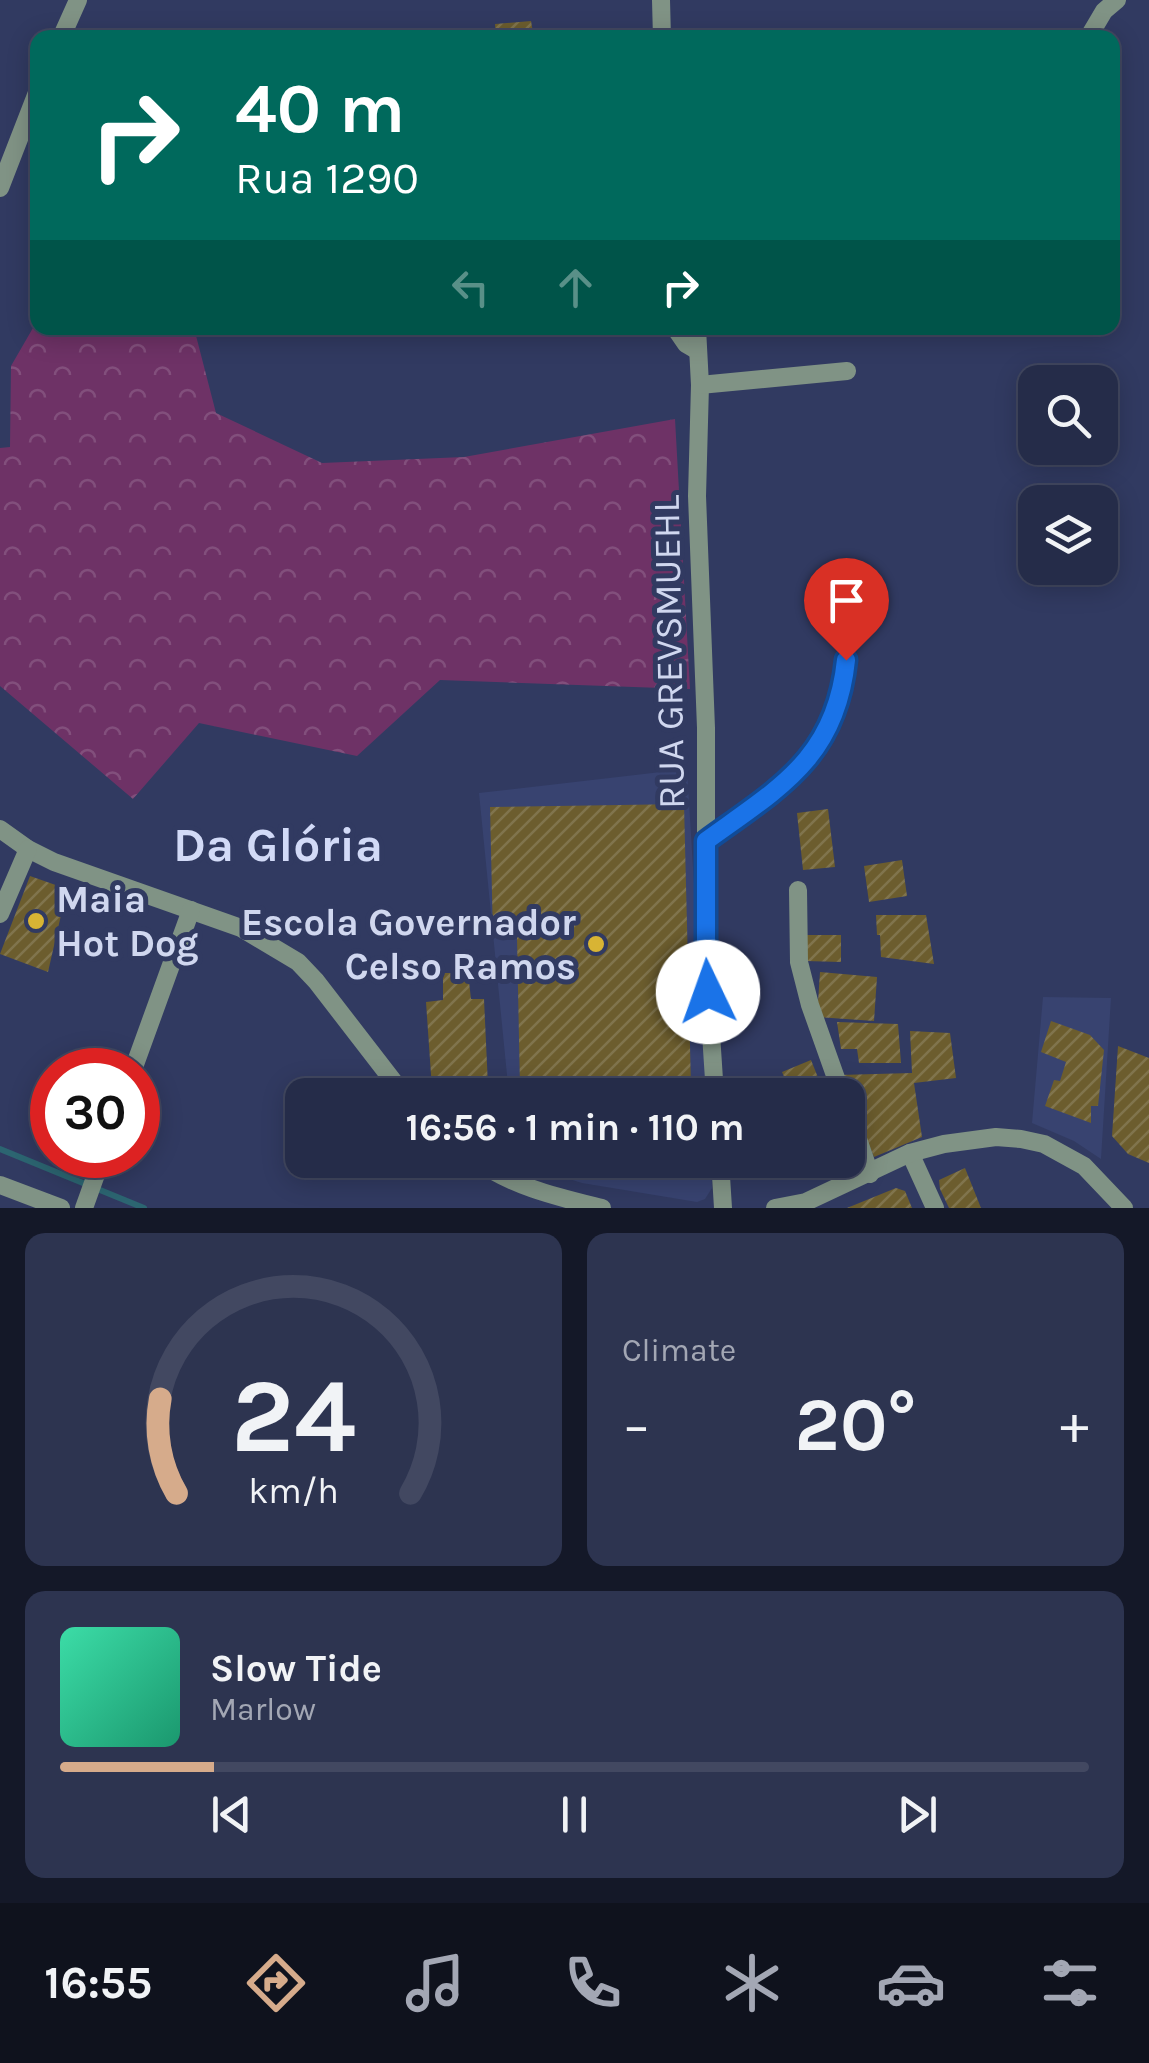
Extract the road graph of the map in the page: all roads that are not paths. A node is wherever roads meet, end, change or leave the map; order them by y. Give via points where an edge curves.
1 (78, 0) edge
2 (660, 0) edge
3 (1118, 0) edge
4 (64, 30) edge
5 (662, 30) edge
6 (1093, 30) edge
7 (30, 111) edge
8 (0, 188) edge
9 (680, 335) edge
10 (697, 335) edge
11 (698, 351) junction
12 (847, 371) dead end
13 (700, 385) junction
14 (846, 660) dead end
15 (0, 829) edge
16 (706, 841) junction
17 (28, 849) junction
18 (798, 890) dead end
19 (191, 910) junction
20 (0, 914) edge
21 (141, 1048) edge
22 (391, 1078) edge
23 (714, 1078) edge
24 (836, 1078) edge
25 (910, 1154) junction
26 (865, 1159) edge
27 (870, 1174) junction
28 (95, 1178) edge
29 (504, 1178) edge
30 (721, 1178) edge
31 (0, 1186) edge
32 (807, 1205) edge
33 (62, 1208) edge
34 (84, 1208) edge
35 (602, 1208) edge
36 (723, 1208) edge
37 (775, 1208) edge
38 (936, 1208) edge
39 (1124, 1208) edge

1 - 4 street
2 - 5 street
3 - 6 street
7 - 8 street
9 - 11 street
10 - 11 street, RUA GREVSMUEHL
11 - 13 street, RUA GREVSMUEHL
12 - 13 street
13 - 16 street, RUA GREVSMUEHL
14 - 16 street via 836,712 802,767
15 - 17 street
16 - 23 street, RUA GREVSMUEHL
17 - 19 street
17 - 20 street
18 - 24 street via 799,962
19 - 21 street
19 - 22 street via 241,928 298,962
25 - 27 street
25 - 38 street
25 - 39 street via 969,1139 1044,1144 1084,1166
26 - 27 street
27 - 32 street
28 - 34 street
29 - 35 street
30 - 36 street
31 - 33 street
32 - 37 street

